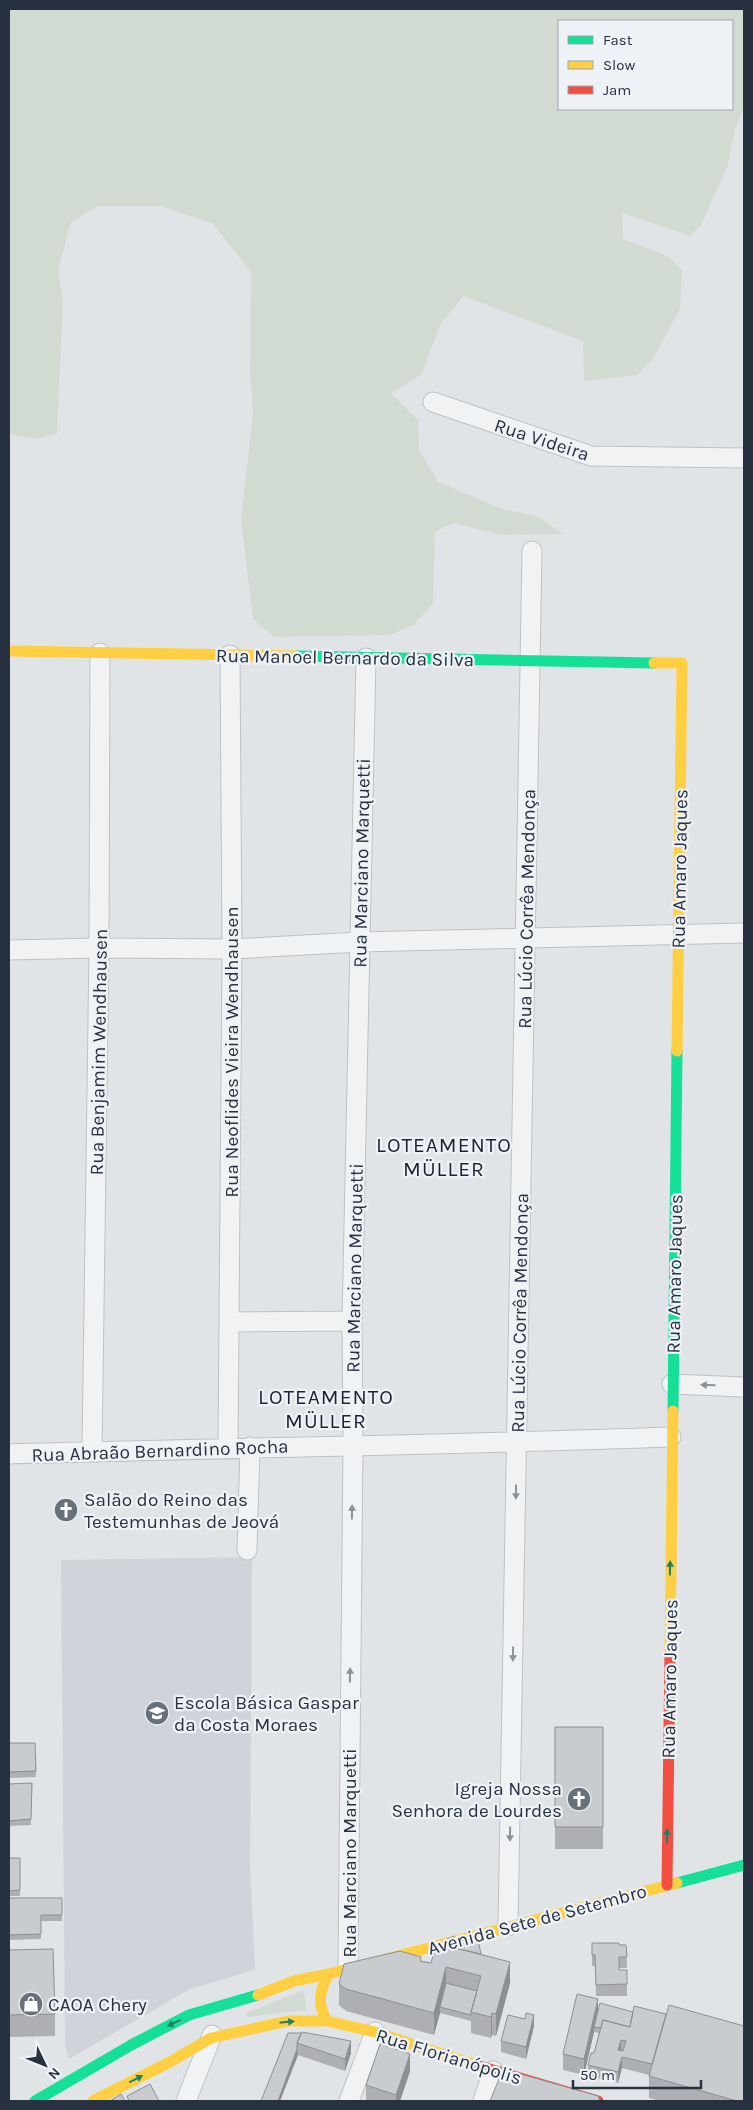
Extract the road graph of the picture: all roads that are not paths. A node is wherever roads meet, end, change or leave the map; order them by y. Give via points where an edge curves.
1 (433, 402) dead end
2 (744, 458) edge
3 (532, 551) dead end
4 (9, 651) edge
5 (100, 653) junction
6 (230, 655) junction
7 (366, 658) junction
8 (530, 661) junction
9 (682, 663) joint
10 (744, 933) edge
11 (678, 935) junction
12 (525, 938) junction
13 (359, 942) junction
14 (100, 948) junction
15 (232, 949) junction
16 (9, 950) edge
17 (352, 1321) junction
18 (228, 1322) junction
19 (672, 1384) junction
20 (744, 1387) edge
21 (671, 1437) junction
22 (516, 1443) junction
23 (353, 1446) junction
24 (250, 1447) junction
25 (228, 1448) junction
26 (92, 1452) junction
27 (9, 1454) edge
28 (247, 1550) dead end
29 (744, 1865) edge
30 (667, 1885) junction
31 (508, 1926) junction
32 (348, 1968) junction
33 (329, 1974) junction
34 (220, 2007) junction
35 (327, 2021) junction
36 (376, 2032) junction
37 (211, 2038) junction
38 (493, 2071) junction
39 (35, 2101) edge
40 (93, 2101) edge
41 (186, 2101) edge
42 (349, 2101) edge
43 (483, 2101) edge
44 (598, 2101) edge

1 - 2 street, Rua Videira via 591,456
3 - 8 street, Rua Lúcio Corrêa Mendonça
4 - 5 street, Rua Manoel Bernardo da Silva
5 - 6 street, Rua Manoel Bernardo da Silva
5 - 14 street, Rua Benjamim Wendhausen
6 - 7 street, Rua Manoel Bernardo da Silva
6 - 15 street, Rua Neoflides Vieira Wendhausen
7 - 8 street, Rua Manoel Bernardo da Silva
7 - 13 street, Rua Marciano Marquetti
8 - 9 street, Rua Manoel Bernardo da Silva
8 - 12 street, Rua Lúcio Corrêa Mendonça
9 - 11 street, Rua Amaro Jaques
10 - 11 street
11 - 12 street
11 - 19 street, Rua Amaro Jaques
12 - 13 street
12 - 22 street, Rua Lúcio Corrêa Mendonça
13 - 15 street
13 - 17 street, Rua Marciano Marquetti
14 - 15 street
14 - 16 street
14 - 26 street, Rua Benjamim Wendhausen
15 - 18 street, Rua Neoflides Vieira Wendhausen
17 - 18 street
17 - 23 street, Rua Marciano Marquetti
18 - 25 street, Rua Neoflides Vieira Wendhausen
20 -> 19 street
19 - 21 street, Rua Amaro Jaques
21 - 22 street, Rua Abraão Bernardino Rocha
30 -> 21 street, Rua Amaro Jaques
22 - 23 street, Rua Abraão Bernardino Rocha
22 -> 31 street, Rua Lúcio Corrêa Mendonça
23 - 24 street, Rua Abraão Bernardino Rocha
32 -> 23 street, Rua Marciano Marquetti
24 - 25 street, Rua Abraão Bernardino Rocha
24 - 28 street
25 - 26 street, Rua Abraão Bernardino Rocha
26 - 27 street, Rua Abraão Bernardino Rocha
29 - 30 street, Avenida Sete de Setembro
30 - 31 street, Avenida Sete de Setembro
31 - 32 street, Avenida Sete de Setembro
32 - 33 street, Avenida Sete de Setembro
33 - 34 street, Avenida Sete de Setembro via 294,1981
33 - 35 street via 320,1998 321,2010
34 - 37 street
34 -> 39 street, Avenida Sete de Setembro via 189,2015 160,2029
35 - 36 street, Rua Florianópolis
37 -> 35 street, Rua Florianópolis via 288,2021
36 - 38 street, Rua Florianópolis
36 - 42 street
40 -> 37 street, Rua Florianópolis
37 - 41 street
38 - 43 street
38 - 44 street, Rua Florianópolis

